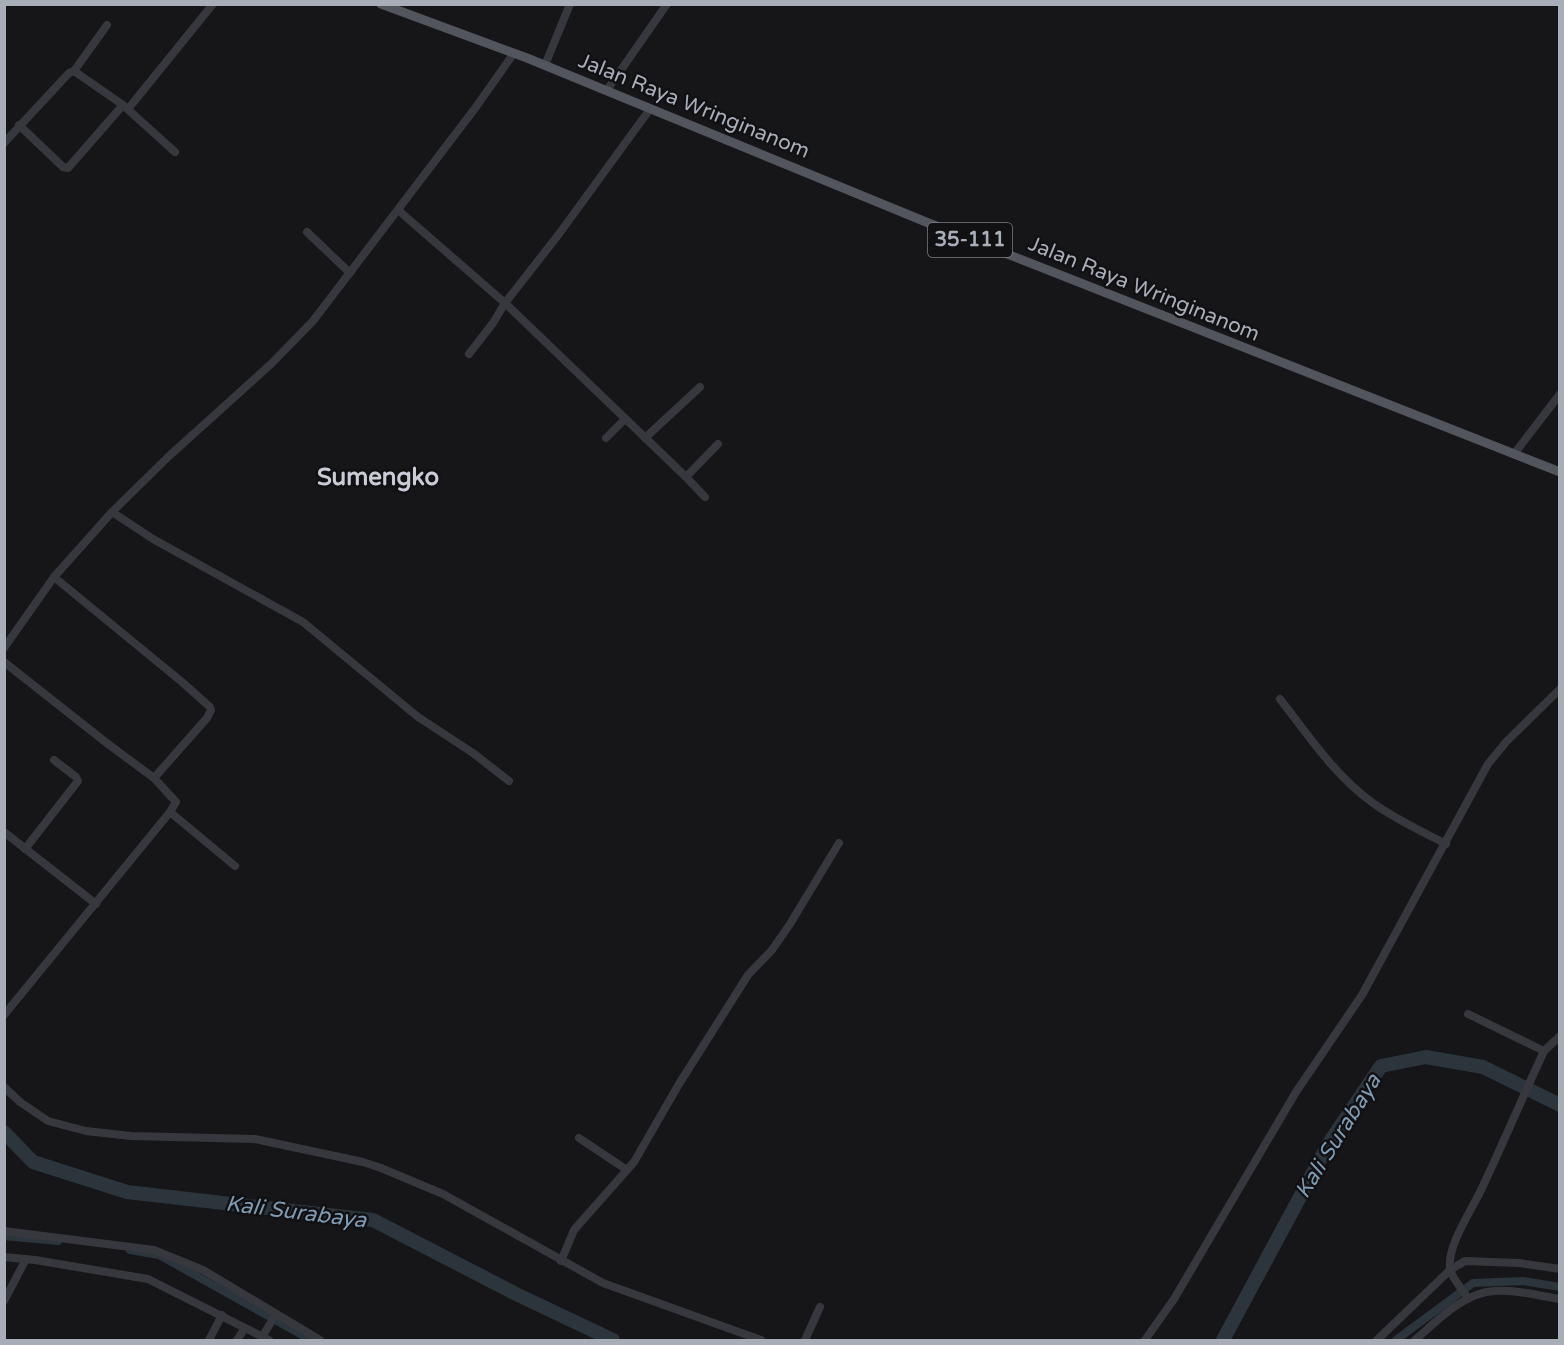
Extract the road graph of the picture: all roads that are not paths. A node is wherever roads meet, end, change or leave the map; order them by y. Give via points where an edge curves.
1 (213, 4) edge
2 (381, 4) edge
3 (570, 4) edge
4 (667, 4) edge
5 (107, 25) dead end
6 (514, 53) junction
7 (545, 65) junction
8 (74, 71) junction
9 (607, 90) junction
10 (125, 107) junction
11 (650, 109) junction
12 (19, 125) junction
13 (4, 143) edge
14 (175, 152) dead end
15 (398, 210) junction
16 (308, 232) dead end
17 (350, 273) junction
18 (505, 303) junction
19 (469, 354) dead end
20 (700, 387) dead end
21 (1560, 394) edge
22 (625, 419) junction
23 (606, 438) dead end
24 (645, 438) junction
25 (718, 444) dead end
26 (1514, 454) junction
27 (1560, 472) edge
28 (686, 477) junction
29 (705, 497) dead end
30 (112, 512) junction
31 (54, 577) junction
32 (4, 648) edge
33 (4, 662) edge
34 (1560, 689) edge
35 (1280, 699) dead end
36 (54, 760) dead end
37 (154, 778) junction
38 (509, 781) dead end
39 (170, 812) junction
40 (4, 832) edge
41 (839, 843) dead end
42 (1446, 844) junction
43 (25, 849) junction
44 (235, 866) dead end
45 (96, 904) junction
46 (1468, 1014) dead end
47 (4, 1015) edge
48 (1560, 1036) edge
49 (1544, 1051) junction
50 (4, 1086) edge
51 (579, 1138) dead end
52 (627, 1170) junction
53 (4, 1231) edge
54 (4, 1257) edge
55 (26, 1259) junction
56 (561, 1261) junction
57 (1560, 1269) edge
58 (1451, 1272) junction
59 (1467, 1297) junction
60 (1560, 1299) edge
61 (4, 1301) edge
62 (820, 1307) dead end
63 (275, 1315) junction
64 (220, 1319) junction
65 (245, 1328) junction
66 (266, 1336) edge
67 (209, 1341) edge
68 (237, 1341) edge
69 (320, 1341) edge
70 (761, 1341) edge
71 (805, 1341) edge
72 (1145, 1341) edge
73 (1377, 1341) edge
74 (1415, 1341) edge

1 - 10 street
2 - 6 main road, Jalan Raya Wringinanom / 35-111
3 - 7 street
4 - 9 street
5 - 8 street
6 - 7 main road, Jalan Raya Wringinanom / 35-111
6 - 15 street
7 - 9 main road, Jalan Raya Wringinanom / 35-111
8 - 10 street
8 - 12 street
9 - 11 main road, Jalan Raya Wringinanom / 35-111
10 - 12 street via 68,168
10 - 14 street
11 - 18 street
11 - 26 main road, Jalan Raya Wringinanom / 35-111
12 - 13 street
15 - 17 street
15 - 18 street
16 - 17 street
17 - 30 street via 288,348
18 - 19 street
18 - 22 street
20 - 24 street
21 - 26 street
22 - 23 street
22 - 24 street
24 - 28 street
25 - 28 street
26 - 27 main road, Jalan Raya Wringinanom / 35-111
28 - 29 street
30 - 31 street
30 - 38 street via 303,622 418,717
31 - 32 street
31 - 37 street via 210,707 207,718
33 - 37 street
34 - 42 street via 1488,764
35 - 42 street via 1323,755 1353,786 1373,803
36 - 43 street via 78,781
37 - 39 street via 176,802
39 - 44 street
39 - 45 street
40 - 43 street
41 - 52 street via 790,924 748,975
42 - 72 street via 1362,995 1296,1092 1174,1299
43 - 45 street
45 - 47 street
46 - 49 street
48 - 49 street
49 - 58 street via 1460,1229
50 - 56 street via 48,1120 86,1131 255,1139 363,1162 442,1194
51 - 52 street
52 - 56 street via 574,1230
53 - 63 street via 154,1250 203,1270
54 - 55 street
55 - 61 street
55 - 64 street via 140,1276 164,1285
56 - 70 street via 615,1288
57 - 58 street via 1466,1261
58 - 59 street
58 - 73 street
59 - 60 street via 1496,1290
59 - 74 street
62 - 71 street
63 - 66 street
63 - 69 street
64 - 65 street
64 - 67 street
65 - 66 street
65 - 68 street

